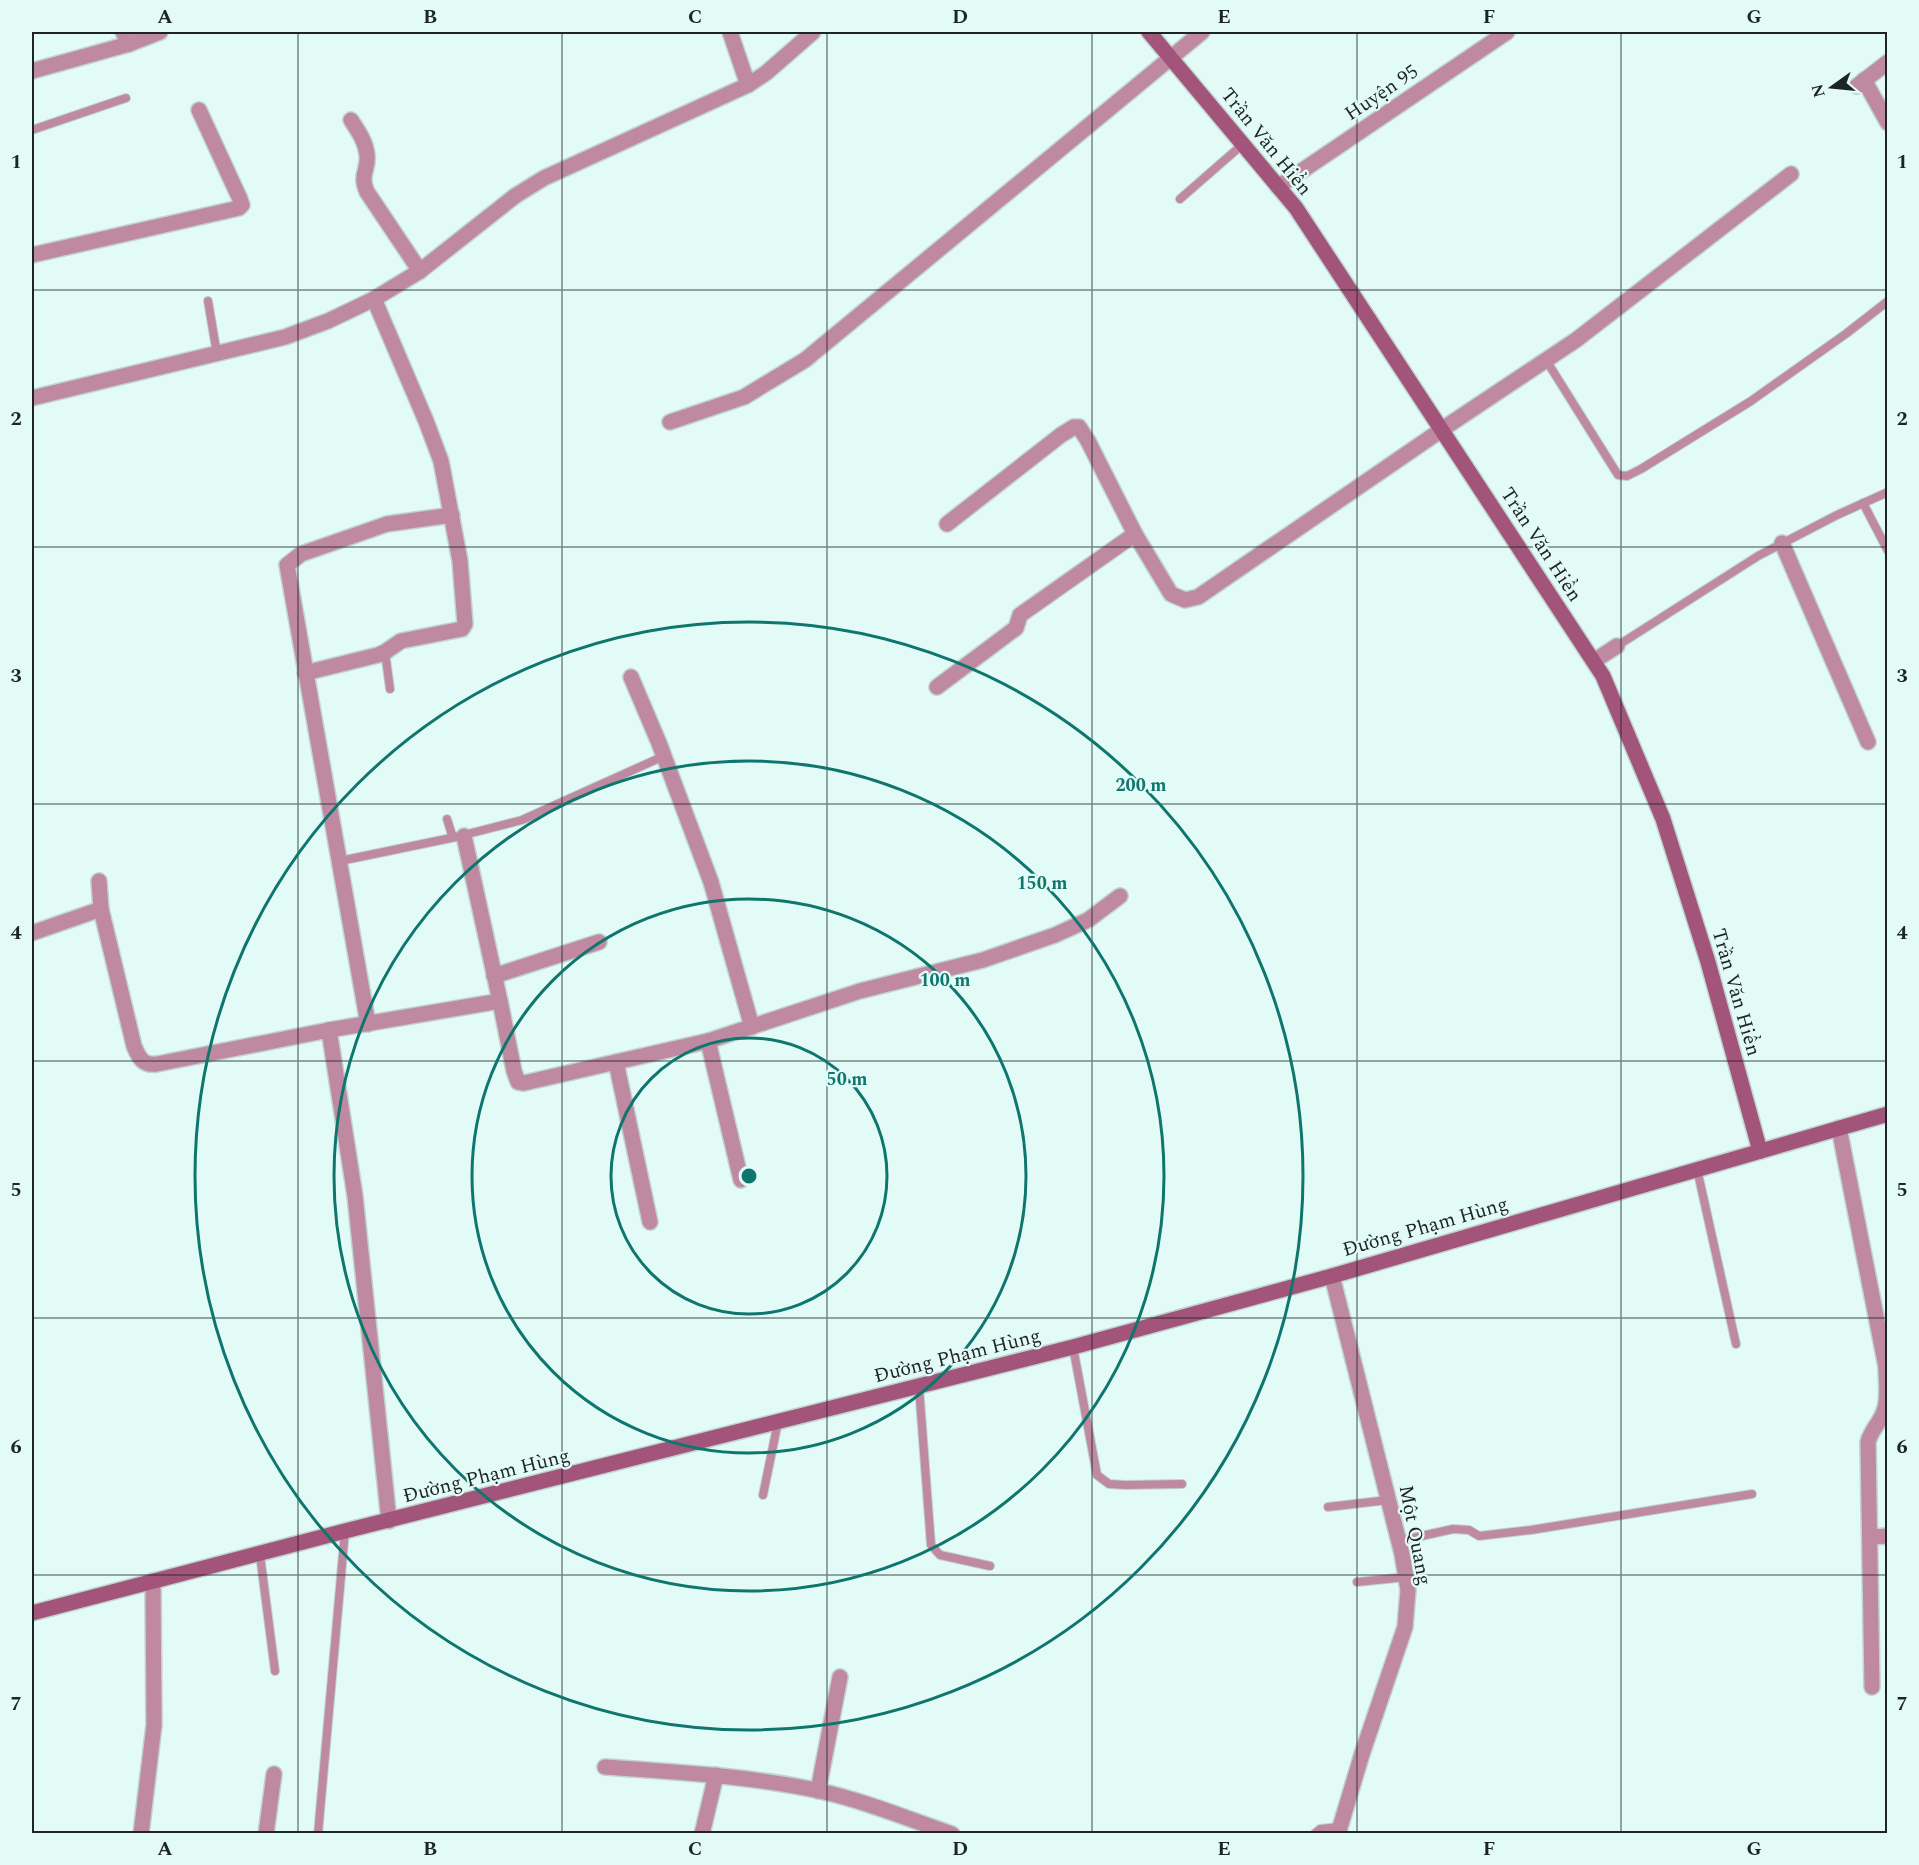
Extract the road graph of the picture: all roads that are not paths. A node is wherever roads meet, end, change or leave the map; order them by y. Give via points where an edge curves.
1 (160, 32) edge
2 (730, 32) edge
3 (813, 32) edge
4 (1149, 32) edge
5 (1507, 32) edge
6 (1196, 36) edge
7 (126, 38) edge
8 (1170, 56) junction
9 (1887, 62) edge
10 (32, 71) edge
11 (748, 85) junction
12 (126, 98) dead end
13 (198, 110) dead end
14 (351, 120) dead end
15 (1887, 123) edge
16 (32, 130) edge
17 (1243, 144) junction
18 (1791, 174) dead end
19 (1278, 187) junction
20 (1180, 199) dead end
21 (32, 255) edge
22 (420, 271) junction
23 (374, 299) junction
24 (208, 301) dead end
25 (1887, 301) edge
26 (218, 354) junction
27 (1546, 360) junction
28 (32, 398) edge
29 (670, 422) dead end
30 (1451, 423) junction
31 (1887, 492) edge
32 (1863, 503) junction
33 (452, 515) junction
34 (947, 524) dead end
35 (1135, 534) junction
36 (1782, 543) junction
37 (1887, 551) edge
38 (385, 652) junction
39 (1606, 653) junction
40 (305, 673) junction
41 (631, 677) dead end
42 (937, 687) dead end
43 (390, 689) dead end
44 (1868, 742) dead end
45 (664, 756) junction
46 (447, 819) dead end
47 (460, 837) junction
48 (340, 861) junction
49 (99, 881) dead end
50 (1120, 897) dead end
51 (101, 909) junction
52 (32, 933) edge
53 (599, 942) dead end
54 (494, 976) junction
55 (500, 1001) junction
56 (368, 1024) junction
57 (752, 1027) junction
58 (329, 1030) junction
59 (708, 1041) junction
60 (616, 1062) junction
61 (1887, 1114) edge
62 (1839, 1128) junction
63 (1760, 1151) junction
64 (1696, 1169) junction
65 (741, 1180) dead end
66 (650, 1222) dead end
67 (1332, 1276) junction
68 (1736, 1344) dead end
69 (1073, 1347) junction
70 (919, 1386) junction
71 (778, 1422) junction
72 (1182, 1484) dead end
73 (1752, 1494) dead end
74 (763, 1495) dead end
75 (1388, 1500) junction
76 (1328, 1507) dead end
77 (389, 1521) junction
78 (345, 1531) junction
79 (1887, 1536) edge
80 (1870, 1537) junction
81 (1399, 1541) junction
82 (260, 1555) junction
83 (990, 1566) dead end
84 (1407, 1577) junction
85 (153, 1581) junction
86 (1357, 1582) dead end
87 (32, 1614) edge
88 (275, 1671) dead end
89 (840, 1677) dead end
90 (1872, 1687) dead end
91 (605, 1767) dead end
92 (274, 1774) dead end
93 (716, 1775) junction
94 (819, 1791) junction
95 (1338, 1830) edge
96 (141, 1833) edge
97 (266, 1833) edge
98 (318, 1833) edge
99 (702, 1833) edge
100 (952, 1833) edge
101 (1314, 1833) edge

1 - 7 street
2 - 11 street
3 - 11 street
4 - 8 main road, Trần Văn Hiển
5 - 19 street, Huyện 95
6 - 8 street
7 - 10 street
8 - 17 main road, Trần Văn Hiển
8 - 29 street via 805,360 744,397
9 - 15 street via 1860,83
11 - 22 street via 544,178
12 - 16 lane
13 - 21 street via 240,199 239,208
14 - 22 street via 368,156 362,179 367,192
17 - 19 main road, Trần Văn Hiển
17 - 20 lane
18 - 27 street
19 - 30 main road, Trần Văn Hiển
22 - 23 street
23 - 26 street via 285,337
23 - 33 street via 441,461
24 - 26 lane
25 - 27 lane via 1751,400 1627,476 1618,475
26 - 28 street
27 - 30 street
30 - 35 street via 1198,597 1185,600 1171,594
30 - 39 main road, Trần Văn Hiển
31 - 32 lane
32 - 36 lane
32 - 37 lane
33 - 38 street via 465,624 462,629 401,641
33 - 40 street via 387,524 291,560 288,574
34 - 35 street via 1074,426 1082,430
35 - 42 street via 1023,613 1016,628
36 - 39 lane
36 - 44 street
38 - 40 street
38 - 43 lane
39 - 63 main road, Trần Văn Hiển via 1603,676 1663,819
40 - 48 street
41 - 45 street
45 - 47 lane via 522,820
45 - 57 street via 711,882
46 - 47 lane via 452,835
47 - 48 lane
47 - 54 street
48 - 56 street
49 - 51 street
50 - 57 street via 1088,920 1009,952 860,991
51 - 52 street
51 - 58 street via 134,1046 142,1061 157,1064
53 - 54 street
54 - 55 street
55 - 56 street
55 - 60 street via 518,1082
56 - 58 street
57 - 59 street
58 - 77 street via 356,1207
59 - 60 street
59 - 65 street
60 - 66 street
61 - 62 main road, Đường Phạm Hùng
62 - 63 main road, Đường Phạm Hùng
62 - 80 street via 1886,1367 1884,1412 1868,1442
63 - 64 main road, Đường Phạm Hùng
64 - 67 main road, Đường Phạm Hùng
64 - 68 lane
67 - 69 main road, Đường Phạm Hùng
67 - 75 street, Một Quang
69 - 70 main road, Đường Phạm Hùng
69 - 72 lane via 1097,1475 1108,1484
70 - 71 main road, Đường Phạm Hùng
70 - 83 lane via 931,1545 940,1555
71 - 74 lane
71 - 77 main road, Đường Phạm Hùng
73 - 81 lane via 1531,1530 1479,1536 1453,1529
75 - 76 lane
75 - 81 street, Một Quang
77 - 78 main road, Đường Phạm Hùng
78 - 82 main road, Đường Phạm Hùng
78 - 98 lane
79 - 80 street
80 - 90 street
81 - 84 street, Một Quang
82 - 85 main road, Đường Phạm Hùng
82 - 88 lane
84 - 86 lane
84 - 95 street, Một Quang via 1405,1627
85 - 87 main road, Đường Phạm Hùng
85 - 96 street via 154,1725
89 - 94 street
91 - 93 street
92 - 97 street
93 - 94 street
93 - 99 street
94 - 100 street
95 - 101 lane via 1320,1829

